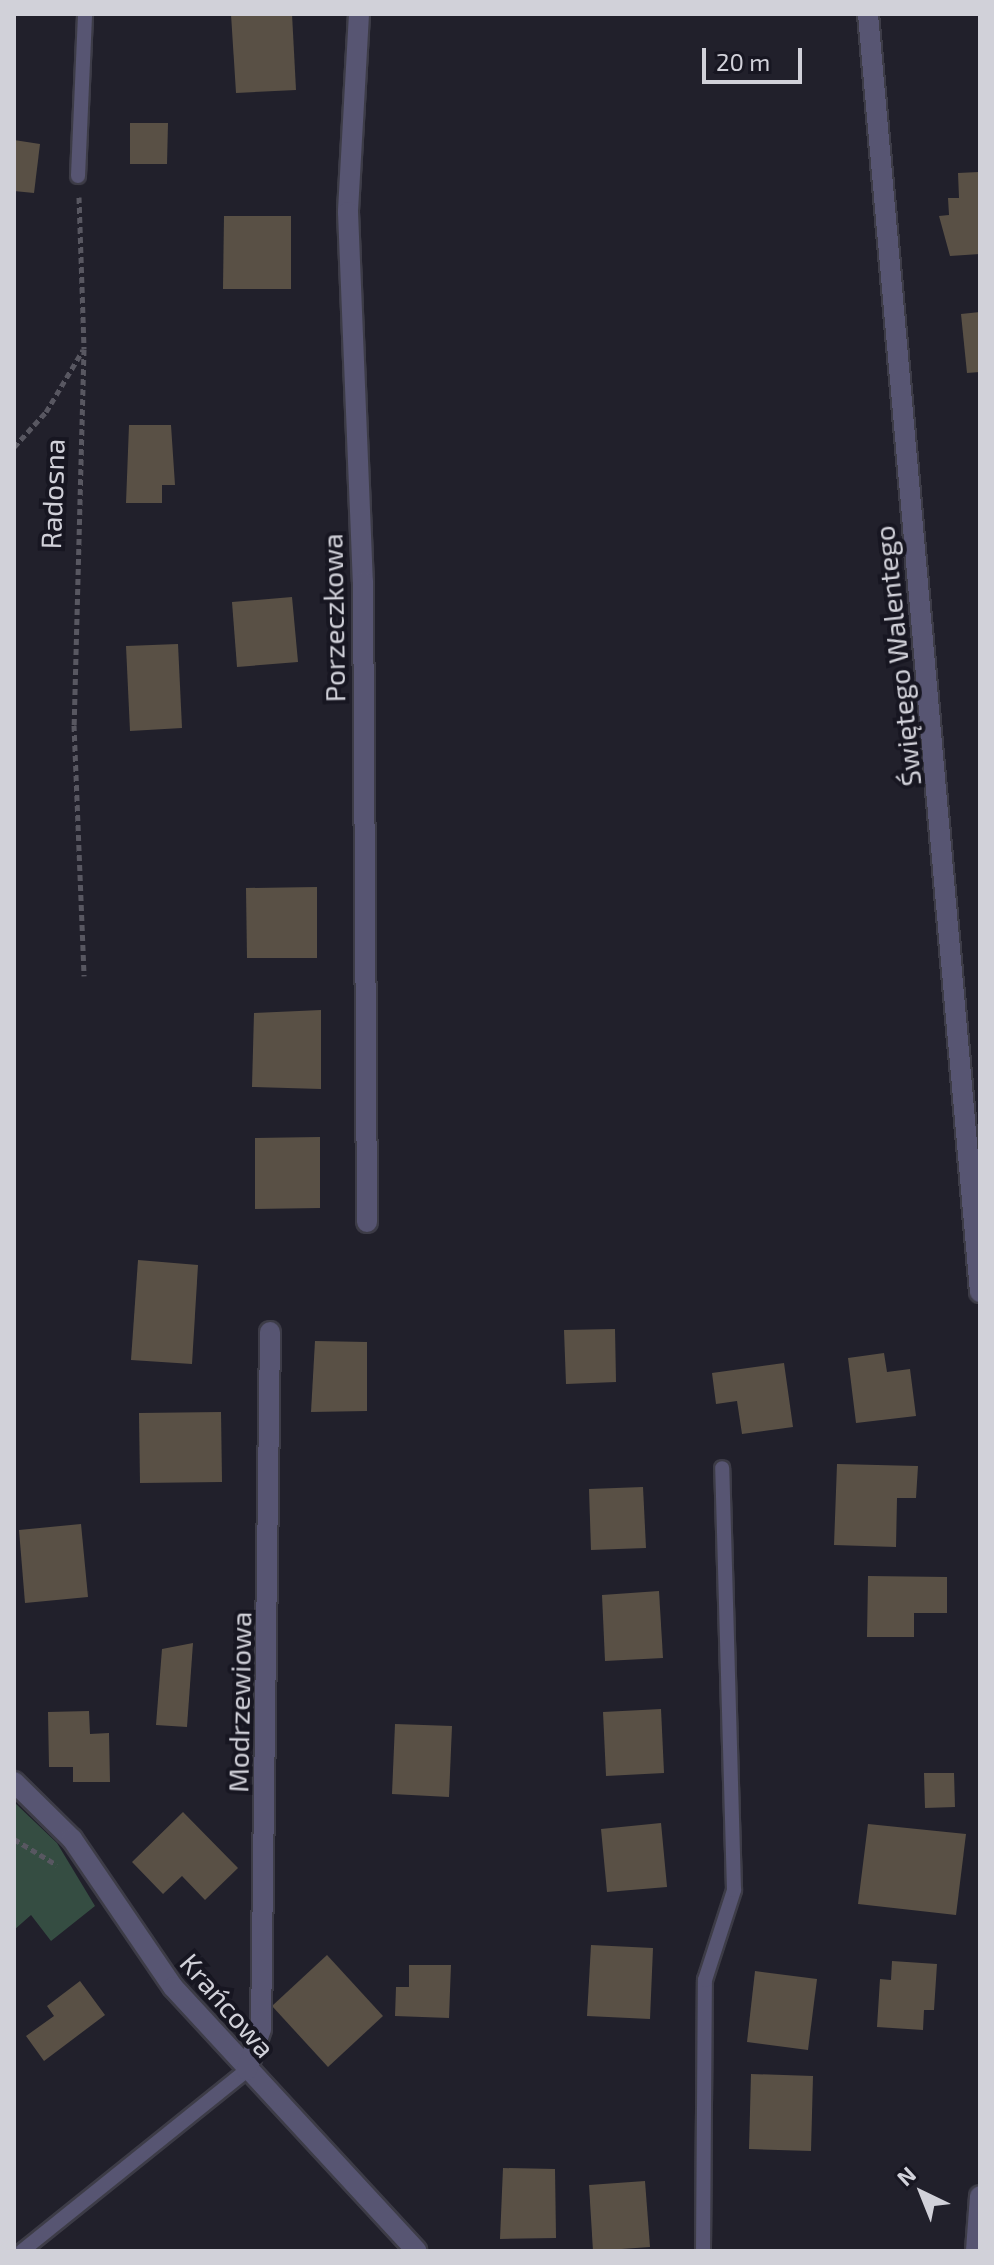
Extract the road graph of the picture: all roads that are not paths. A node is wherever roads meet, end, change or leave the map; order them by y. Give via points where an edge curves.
1 (85, 14) edge
2 (359, 14) edge
3 (868, 14) edge
4 (78, 176) road end
5 (367, 1222) dead end
6 (980, 1292) edge
7 (270, 1332) dead end
8 (722, 1468) dead end
9 (14, 1782) edge
10 (247, 2070) junction
11 (980, 2196) edge
12 (22, 2251) edge
13 (417, 2251) edge
14 (703, 2251) edge
15 (976, 2251) edge

1 - 4 lane
2 - 5 street, Porzeczkowa via 348,212 363,582
3 - 6 street, Świętego Walentego
7 - 10 street, Modrzewiowa via 261,2029
8 - 14 lane via 734,1890 705,1980
9 - 10 street, Krańcowa via 72,1839 129,1929
10 - 12 lane
10 - 13 street, Krańcowa
11 - 15 street

